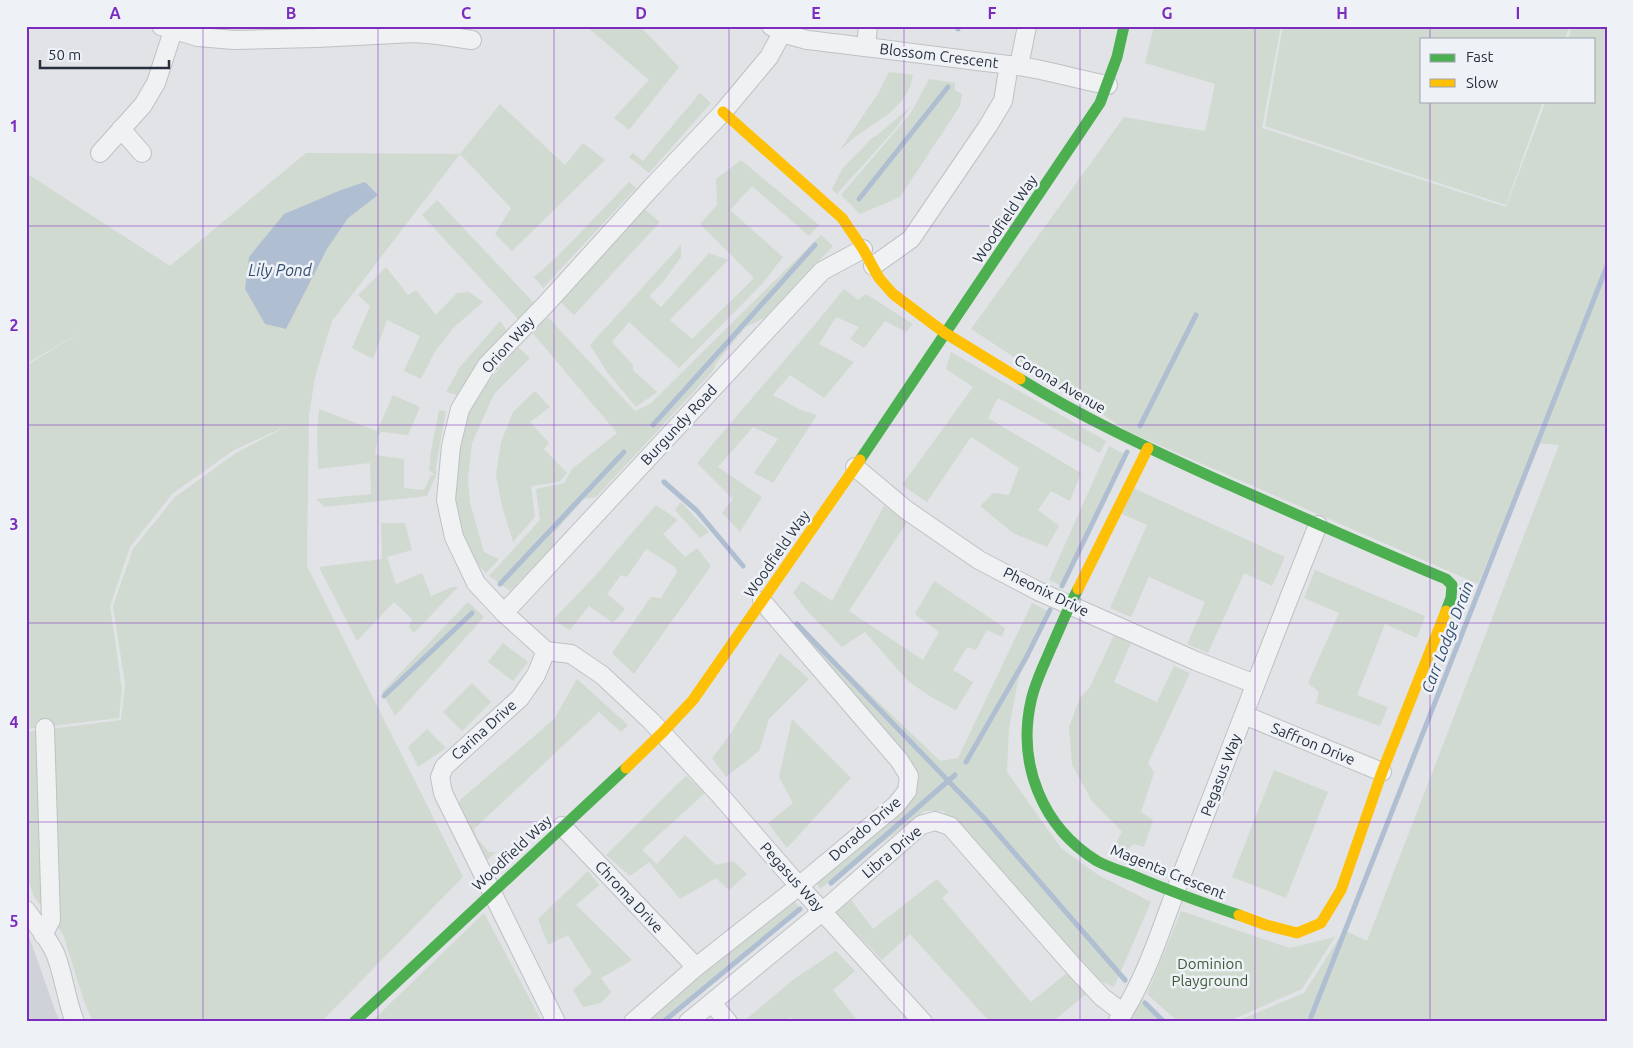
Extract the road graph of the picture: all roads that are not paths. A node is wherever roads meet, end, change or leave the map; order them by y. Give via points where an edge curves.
1 (868, 26) edge
2 (1027, 26) edge
3 (1124, 26) edge
4 (167, 28) edge
5 (433, 30) edge
6 (777, 30) edge
7 (276, 33) edge
8 (472, 40) dead end
9 (866, 47) junction
10 (1014, 66) junction
11 (1108, 84) junction
12 (723, 112) junction
13 (121, 129) junction
14 (142, 152) dead end
15 (100, 153) dead end
16 (863, 248) junction
17 (873, 266) junction
18 (945, 333) junction
19 (1148, 448) junction
20 (855, 467) junction
21 (1318, 525) junction
22 (1452, 585) joint
23 (762, 601) junction
24 (1070, 605) junction
25 (504, 613) junction
26 (546, 651) junction
27 (1255, 684) junction
28 (1244, 715) junction
29 (45, 728) dead end
30 (662, 734) junction
31 (1382, 772) junction
32 (562, 826) junction
33 (799, 886) junction
34 (492, 892) junction
35 (1174, 893) junction
36 (26, 910) edge
37 (822, 912) junction
38 (43, 935) junction
39 (696, 967) junction
40 (712, 1004) junction
41 (1121, 1017) edge
42 (75, 1022) edge
43 (354, 1022) edge
44 (556, 1022) edge
45 (633, 1022) edge
46 (688, 1022) edge
47 (728, 1022) edge
48 (922, 1022) edge

1 - 9 street
2 - 10 street
3 - 11 street, Woodfield Way
4 - 7 street via 234,40
4 - 13 street via 156,83 143,105
5 - 7 street via 414,33
5 - 8 street
6 - 9 street, Blossom Crescent via 807,40
6 - 12 street, Orion Way via 769,57
9 - 10 street, Blossom Crescent
10 - 11 street, Blossom Crescent
10 - 17 street via 1003,101 911,239
11 - 18 street, Woodfield Way via 1089,120
12 - 16 street, Corona Avenue via 842,218
12 - 25 street, Orion Way via 487,365 460,409 450,446 446,500 454,537 476,583
13 - 14 street
13 - 15 street
16 - 17 street, Corona Avenue
16 - 25 street, Burgundy Road via 822,270
17 - 18 street, Corona Avenue via 893,294
18 - 19 street, Corona Avenue via 1044,394
18 - 20 street, Woodfield Way
19 - 21 street, Corona Avenue
19 - 24 street, Magenta Crescent
20 - 23 street, Woodfield Way
20 - 24 street, Pheonix Drive via 905,508 980,560
21 - 22 street, Corona Avenue via 1446,579
21 - 27 street, Pegasus Way
22 - 31 street, Magenta Crescent via 1451,598
23 - 30 street, Woodfield Way via 693,700
23 - 33 street, Dorado Drive via 899,760 909,776 907,791 896,805
24 - 27 street, Pheonix Drive
24 - 35 street, Magenta Crescent via 1031,701 1027,737 1030,771 1039,796 1068,839 1098,861
25 - 26 street, Orion Way
26 - 30 street via 571,654 602,675
26 - 34 street, Carina Drive via 536,675 520,698 444,767 440,778 443,793
27 - 28 street, Pegasus Way
28 - 31 street, Saffron Drive
28 - 35 street, Pegasus Way
29 - 38 street via 51,920
30 - 32 street, Woodfield Way
30 - 33 street, Pegasus Way
31 - 35 street, Magenta Crescent via 1340,890 1321,924 1297,933
32 - 34 street, Woodfield Way
32 - 39 street, Chroma Drive
33 - 37 street, Pegasus Way
33 - 39 street, Dorado Drive
34 - 43 street, Woodfield Way
34 - 44 street
35 - 41 street, Pegasus Way via 1141,981
36 - 38 street
37 - 40 street, Libra Drive
37 - 41 street, Libra Drive via 921,825 935,821 950,826
37 - 48 street, Pegasus Way
38 - 42 street via 54,953
39 - 45 street, Dorado Drive
40 - 46 street, Libra Drive
40 - 47 street

